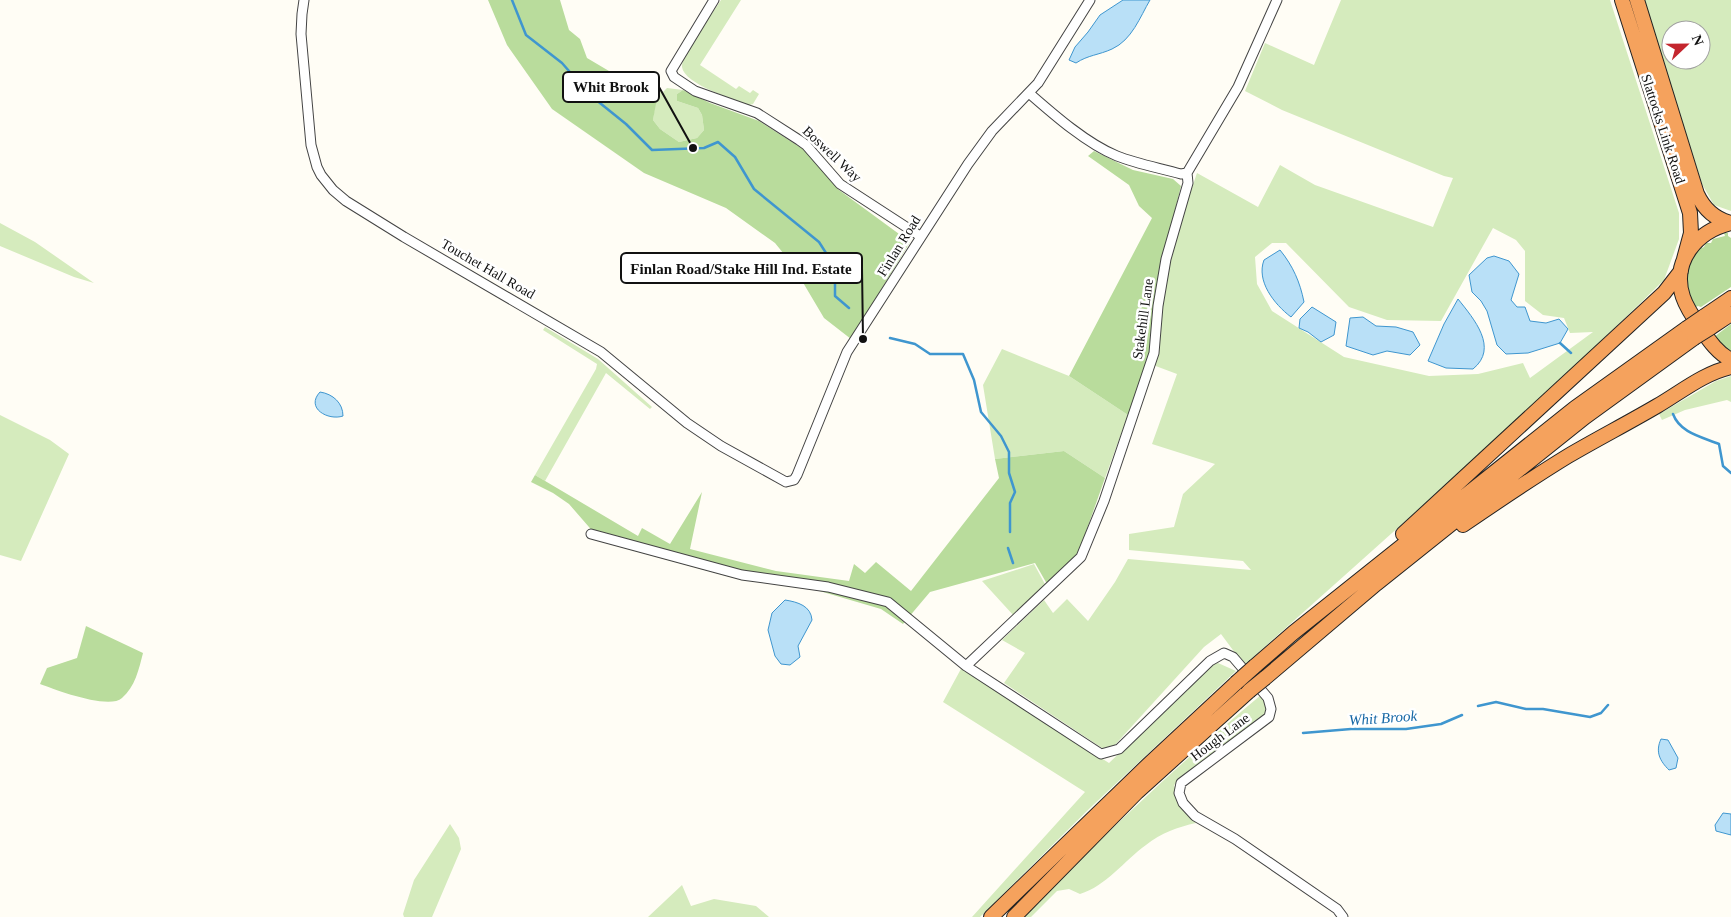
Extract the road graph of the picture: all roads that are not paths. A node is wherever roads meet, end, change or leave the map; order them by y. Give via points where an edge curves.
1 (304, 0) edge
2 (714, 0) edge
3 (1090, 0) edge
4 (1277, 0) edge
5 (1622, 0) edge
6 (1637, 0) edge
7 (1029, 93) junction
8 (1187, 173) junction
9 (1731, 223) edge
10 (920, 236) junction
11 (1683, 265) junction
12 (1731, 298) edge
13 (1731, 314) edge
14 (1706, 323) junction
15 (1691, 333) junction
16 (1731, 360) edge
17 (1731, 367) edge
18 (790, 482) joint
19 (591, 534) dead end
20 (1327, 625) junction
21 (1293, 634) junction
22 (966, 666) junction
23 (991, 917) edge
24 (1014, 917) edge
25 (1343, 917) edge

1 - 18 street, Touchet Hall Road via 301,34 311,145 317,167 333,190 404,237 595,348 687,423 781,481
2 - 10 street, Boswell Way via 671,71 674,77 695,91 757,114 806,145 840,184
3 - 7 street, Finlan Road
4 - 8 street, Stakehill Lane via 1238,87
5 - 11 highway, Slattocks Link Road via 1690,213 1691,233
6 - 9 highway, Slattocks Link Road via 1697,194 1710,213
7 - 8 street via 1105,150 1144,164
7 - 10 street, Finlan Road via 992,131
8 - 22 street, Stakehill Lane via 1188,183 1166,259 1154,354 1104,501 1080,557
9 - 11 highway via 1703,234 1692,245
10 - 18 street, Finlan Road via 847,352 797,475
11 - 16 highway via 1682,296 1689,310 1712,344
11 - 21 highway via 1664,293
12 - 14 highway
13 - 14 highway
14 - 15 highway, bridge
15 - 20 highway
15 - 21 highway via 1576,408
17 - 20 highway via 1700,380 1515,489
19 - 22 street via 742,575 828,588 888,602
20 - 24 highway, bridge via 1138,792
21 - 23 highway, bridge via 1141,771
22 - 25 street, Hough Lane via 1101,754 1119,749 1210,661 1224,653 1233,657 1268,698 1269,718 1181,783 1179,793 1183,803 1195,816 1243,844

